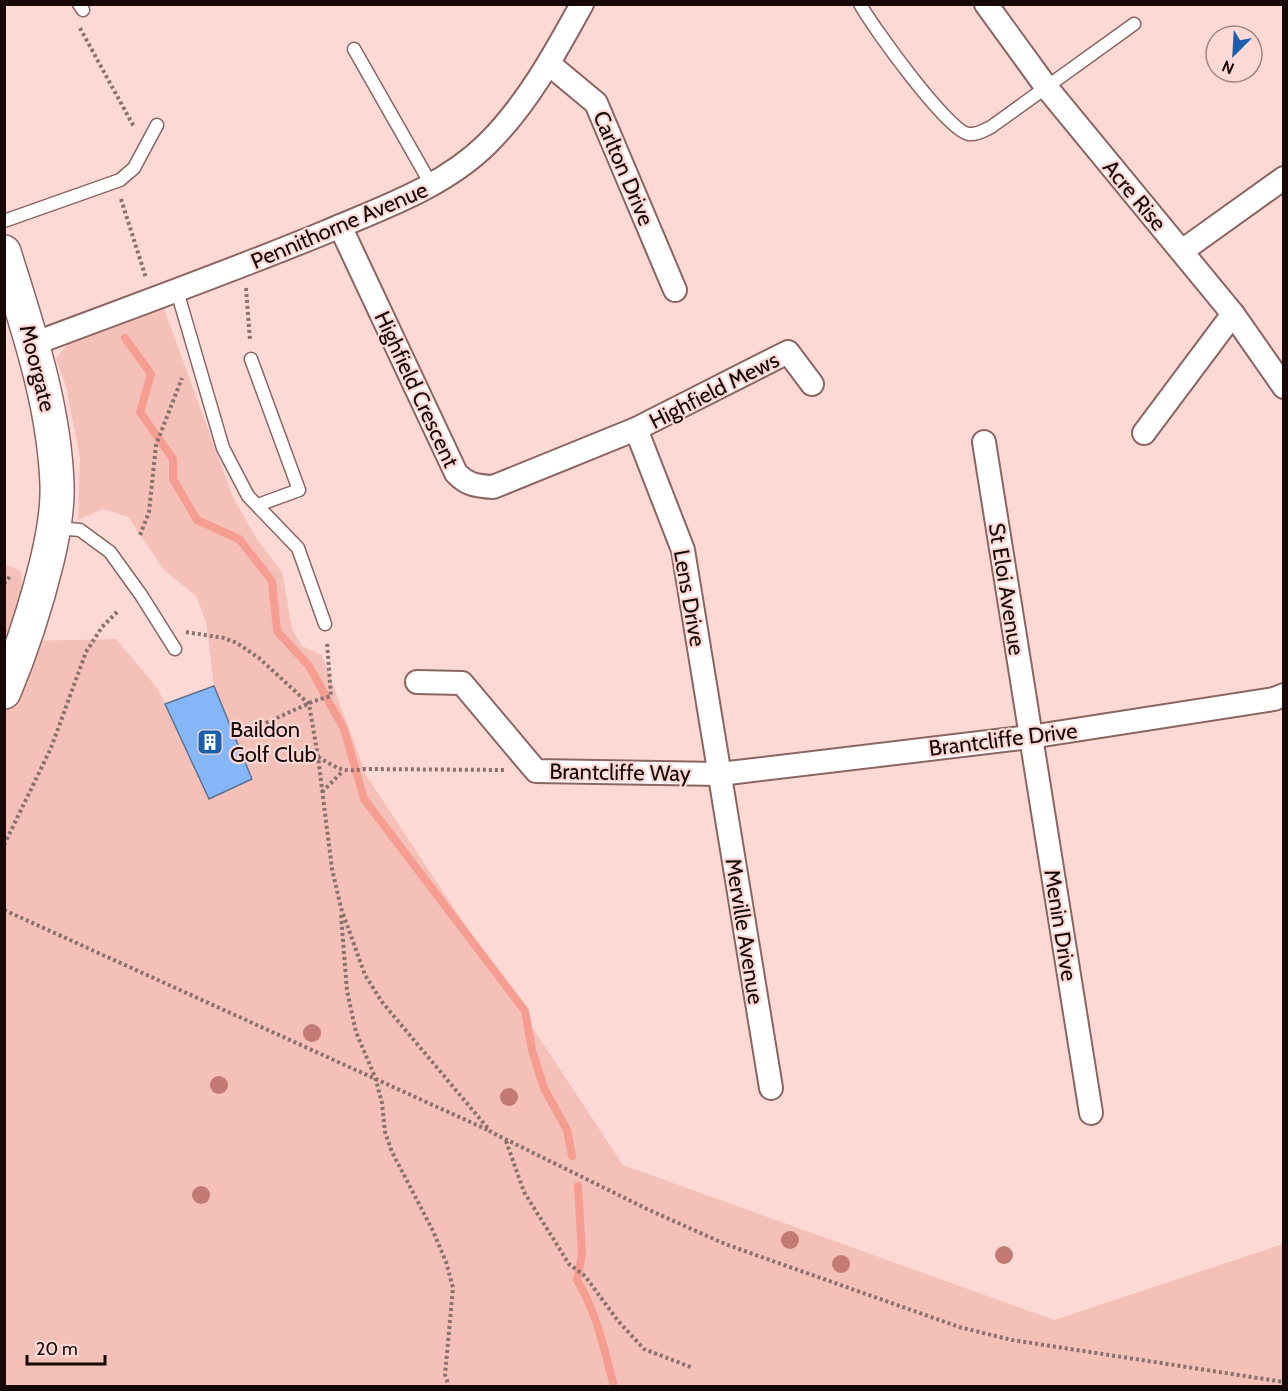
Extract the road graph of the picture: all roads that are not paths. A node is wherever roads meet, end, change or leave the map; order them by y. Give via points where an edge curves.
1 (860, 4) edge
2 (986, 4) edge
3 (575, 8) edge
4 (1134, 24) dead end
5 (354, 49) dead end
6 (549, 64) junction
7 (1047, 88) junction
8 (157, 125) dead end
9 (1284, 178) edge
10 (432, 186) junction
11 (4, 221) edge
12 (340, 226) junction
13 (1182, 251) junction
14 (4, 252) edge
15 (675, 290) dead end
16 (177, 291) junction
17 (1233, 314) junction
18 (33, 344) junction
19 (251, 359) road end
20 (812, 384) dead end
21 (1284, 387) edge
22 (636, 429) junction
23 (1144, 433) dead end
24 (984, 442) dead end
25 (258, 505) junction
26 (54, 528) junction
27 (325, 624) road end
28 (175, 649) dead end
29 (417, 682) dead end
30 (4, 692) edge
31 (1284, 695) edge
32 (1030, 737) junction
33 (720, 774) junction
34 (771, 1088) dead end
35 (1091, 1113) dead end

1 - 7 lane via 920,88 955,128 968,135 991,127
2 - 7 street, Acre Rise
3 - 6 street, Pennithorne Avenue
4 - 7 lane
5 - 10 lane
6 - 10 street, Pennithorne Avenue via 488,143
6 - 15 street, Carlton Drive via 596,103
7 - 13 street, Acre Rise
8 - 11 lane via 134,168 120,180
9 - 13 street
10 - 12 street, Pennithorne Avenue
12 - 16 street, Pennithorne Avenue
12 - 22 street, Highfield Crescent via 456,473 464,482 493,487
13 - 17 street, Acre Rise
14 - 18 street, Moorgate
16 - 18 street, Pennithorne Avenue
16 - 25 lane via 223,448 248,496
17 - 21 street, Acre Rise
17 - 23 street
18 - 26 street, Moorgate via 53,430 57,486
19 - 25 lane via 299,490
20 - 22 street, Highfield Mews via 788,352
22 - 33 street, Lens Drive via 683,550
24 - 32 street, St Eloi Avenue
25 - 27 lane via 298,548
26 - 28 lane via 80,530 110,552
26 - 30 street, Moorgate via 25,641
29 - 33 street, Brantcliffe Way via 462,682 536,771
31 - 32 street, Brantcliffe Drive
32 - 33 street, Brantcliffe Drive
32 - 35 street, Menin Drive
33 - 34 street, Merville Avenue

